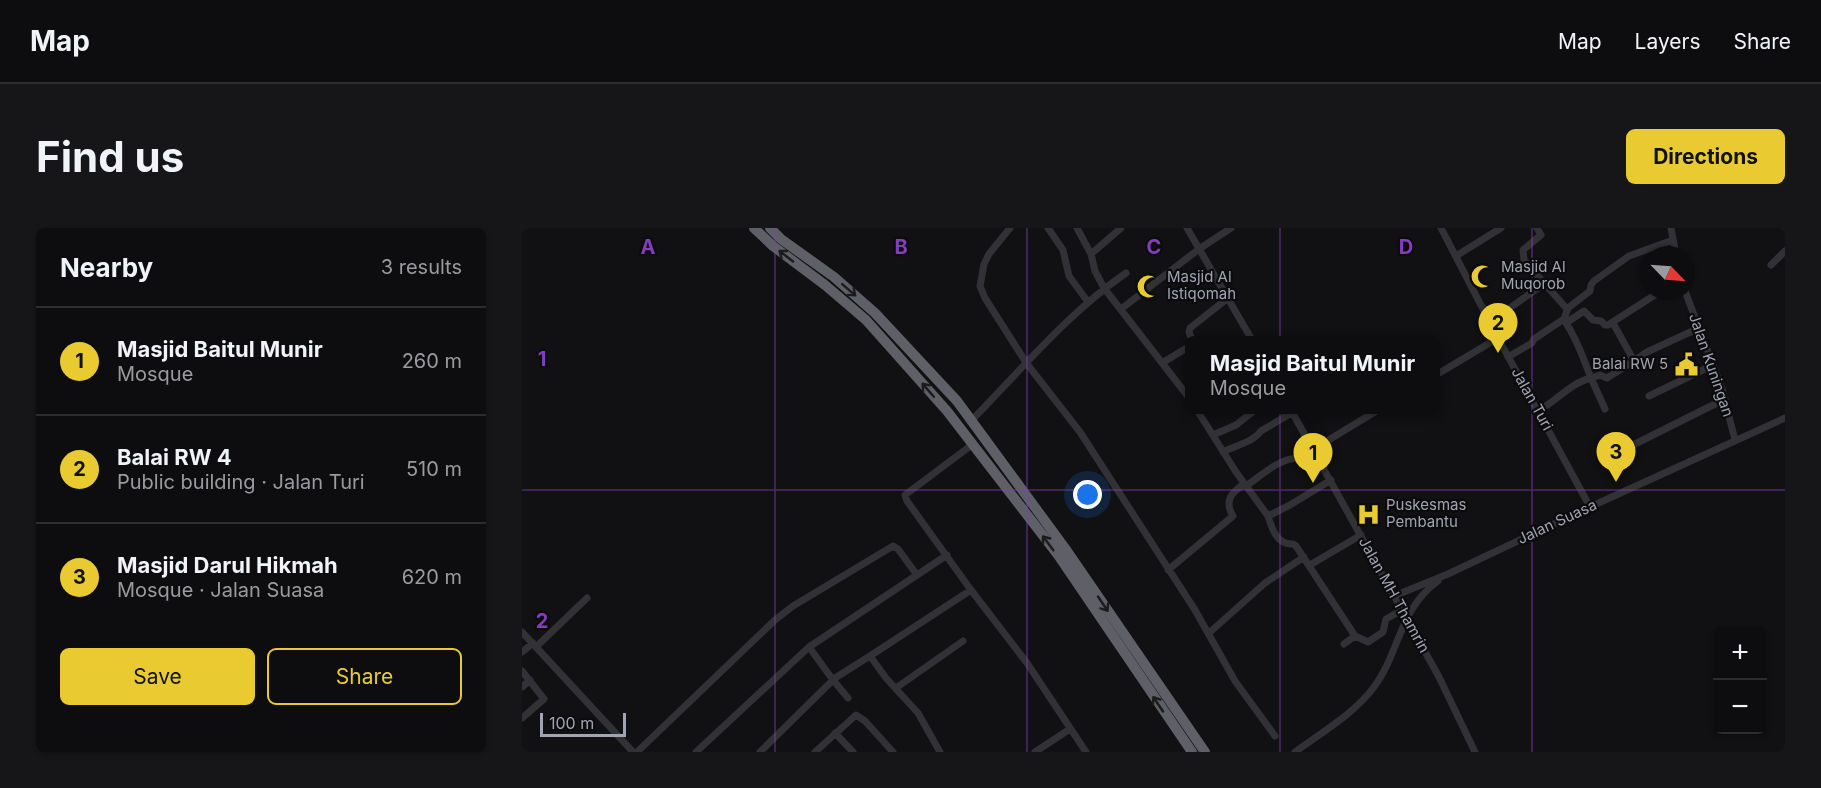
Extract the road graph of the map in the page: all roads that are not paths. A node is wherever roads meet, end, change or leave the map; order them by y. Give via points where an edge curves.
1 (754, 228) edge
2 (770, 228) edge
3 (1010, 228) edge
4 (1048, 228) edge
5 (1077, 228) edge
6 (1121, 228) edge
7 (1188, 228) edge
8 (1231, 228) edge
9 (1441, 228) edge
10 (1500, 228) edge
11 (1537, 228) edge
12 (1671, 228) edge
13 (1673, 240) junction
14 (1674, 246) edge
15 (1199, 249) junction
16 (1785, 251) edge
17 (1091, 254) junction
18 (1456, 256) junction
19 (1771, 265) dead end
20 (1126, 273) dead end
21 (1545, 283) junction
22 (1104, 288) junction
23 (1228, 298) junction
24 (1648, 300) edge
25 (1688, 300) edge
26 (1088, 302) junction
27 (1121, 309) junction
28 (1568, 309) junction
29 (1565, 321) junction
30 (1490, 322) junction
31 (1613, 323) junction
32 (1699, 328) junction
33 (1190, 336) edge
34 (1250, 336) edge
35 (1498, 338) junction
36 (1185, 349) edge
37 (910, 350) junction
38 (1508, 357) junction
39 (900, 358) junction
40 (1634, 361) junction
41 (1162, 363) junction
42 (1027, 364) junction
43 (1713, 364) junction
44 (1440, 373) edge
45 (1591, 378) junction
46 (1185, 392) edge
47 (1649, 396) dead end
48 (1725, 399) junction
49 (957, 401) junction
50 (1605, 409) dead end
51 (947, 411) junction
52 (1538, 411) junction
53 (1200, 414) edge
54 (1250, 414) edge
55 (1287, 414) edge
56 (1294, 414) edge
57 (1371, 414) edge
58 (1785, 418) edge
59 (972, 420) junction
60 (1213, 435) junction
61 (1735, 440) junction
62 (973, 444) junction
63 (1313, 448) junction
64 (1223, 452) junction
65 (998, 456) junction
66 (1611, 459) dead end
67 (989, 464) junction
68 (1331, 480) junction
69 (1245, 485) junction
70 (1590, 507) junction
71 (1268, 516) junction
72 (1361, 535) junction
73 (947, 555) junction
74 (1304, 556) junction
75 (1310, 565) junction
76 (1168, 570) junction
77 (1448, 574) junction
78 (917, 575) junction
79 (971, 590) junction
80 (1394, 596) junction
81 (587, 598) dead end
82 (1402, 610) junction
83 (1406, 617) junction
84 (522, 632) edge
85 (1209, 633) junction
86 (1118, 635) junction
87 (1355, 636) junction
88 (963, 641) dead end
89 (1344, 644) dead end
90 (535, 645) junction
91 (808, 647) junction
92 (522, 652) edge
93 (870, 656) junction
94 (522, 671) edge
95 (530, 680) junction
96 (833, 680) junction
97 (522, 687) edge
98 (896, 688) junction
99 (848, 698) dead end
100 (522, 718) edge
101 (1070, 729) junction
102 (835, 733) junction
103 (1275, 736) dead end
104 (891, 751) edge
105 (635, 752) edge
106 (696, 752) edge
107 (760, 752) edge
108 (815, 752) edge
109 (853, 752) edge
110 (940, 752) edge
111 (1035, 752) edge
112 (1086, 752) edge
113 (1192, 752) edge
114 (1204, 752) edge
115 (1295, 752) edge
116 (1475, 752) edge

39 -> 1 highway via 859,314
2 -> 37 highway via 853,293
3 - 42 street via 987,257 980,286
4 - 26 street via 1064,250 1069,276
5 - 17 street
6 - 17 street
7 - 15 street
8 - 15 street
9 - 18 street, Jalan Turi
10 - 18 street
11 - 21 street via 1541,235 1522,255
12 - 13 street
13 - 14 street
13 - 28 street via 1623,260 1594,281 1590,291
15 - 23 street
15 - 27 street
16 - 19 street
17 - 22 street
18 - 30 street, Jalan Turi
20 - 22 street
21 - 28 street
21 - 30 street
22 - 26 street
22 - 27 street
23 - 33 street via 1190,328
23 - 34 street
24 - 31 street
25 - 32 street, Jalan Kuningan
26 - 42 street
27 - 41 street
28 - 29 street
29 - 31 street via 1584,311 1596,322 1606,326
29 - 38 street
29 - 45 street via 1579,342
30 - 35 street, Jalan Turi
31 - 40 street
32 - 40 street
32 - 43 street, Jalan Kuningan
35 - 38 street, Jalan Turi
35 - 44 street
36 - 41 street
37 - 39 highway
37 - 49 highway
38 - 52 street, Jalan Turi
51 -> 39 highway
40 - 45 street via 1607,378
41 - 46 street
42 - 59 street
42 - 76 street via 1080,432
43 - 47 street
43 - 48 street, Jalan Kuningan
45 - 50 street
45 - 52 street via 1575,384
48 - 61 street, Jalan Kuningan
48 - 66 street
49 - 51 highway
49 - 59 highway
51 - 62 highway
52 - 70 street, Jalan Turi
53 - 60 street
54 - 60 street
55 - 64 street
56 - 63 street, Jalan MH Thamrin
57 - 63 street
58 - 61 street, Jalan Suasa
59 - 65 highway
60 - 64 street
61 - 70 street, Jalan Suasa
62 - 67 highway
62 - 73 street via 905,495
63 - 68 street, Jalan MH Thamrin
63 - 69 street
64 - 69 street
65 - 67 highway
65 -> 86 highway via 1067,551
86 -> 67 highway
68 - 71 street
68 - 72 street, Jalan MH Thamrin
69 - 71 street
69 - 76 street via 1230,497 1233,516
70 - 77 street, Jalan Suasa
71 - 74 street via 1279,540 1293,544
72 - 75 street
72 - 80 street, Jalan MH Thamrin
73 - 78 street
73 - 79 street
74 - 75 street
74 - 85 street via 1265,583
75 - 87 street
76 - 85 street
77 - 80 street, Jalan Suasa
77 - 83 street via 1424,593
78 - 91 street
78 - 105 street via 893,546 793,606
79 - 93 street
79 - 101 street via 1021,655
80 - 82 street, Jalan MH Thamrin
81 - 90 street
82 - 83 street, Jalan MH Thamrin
82 - 87 street via 1388,618 1383,632 1368,642
83 - 115 street via 1374,687 1352,710
83 - 116 street, Jalan MH Thamrin
84 - 90 street
85 - 103 street via 1235,681
113 -> 86 highway
86 - 114 highway
87 - 89 street
88 - 98 street
90 - 92 street
90 - 105 street
91 - 96 street
91 - 106 street
93 - 96 street
93 - 98 street
94 - 95 street
95 - 97 street
95 - 100 street via 544,699
96 - 99 street
96 - 107 street
98 - 110 street via 918,713
101 - 111 street
101 - 112 street
102 - 104 street via 856,715
102 - 108 street
102 - 109 street

